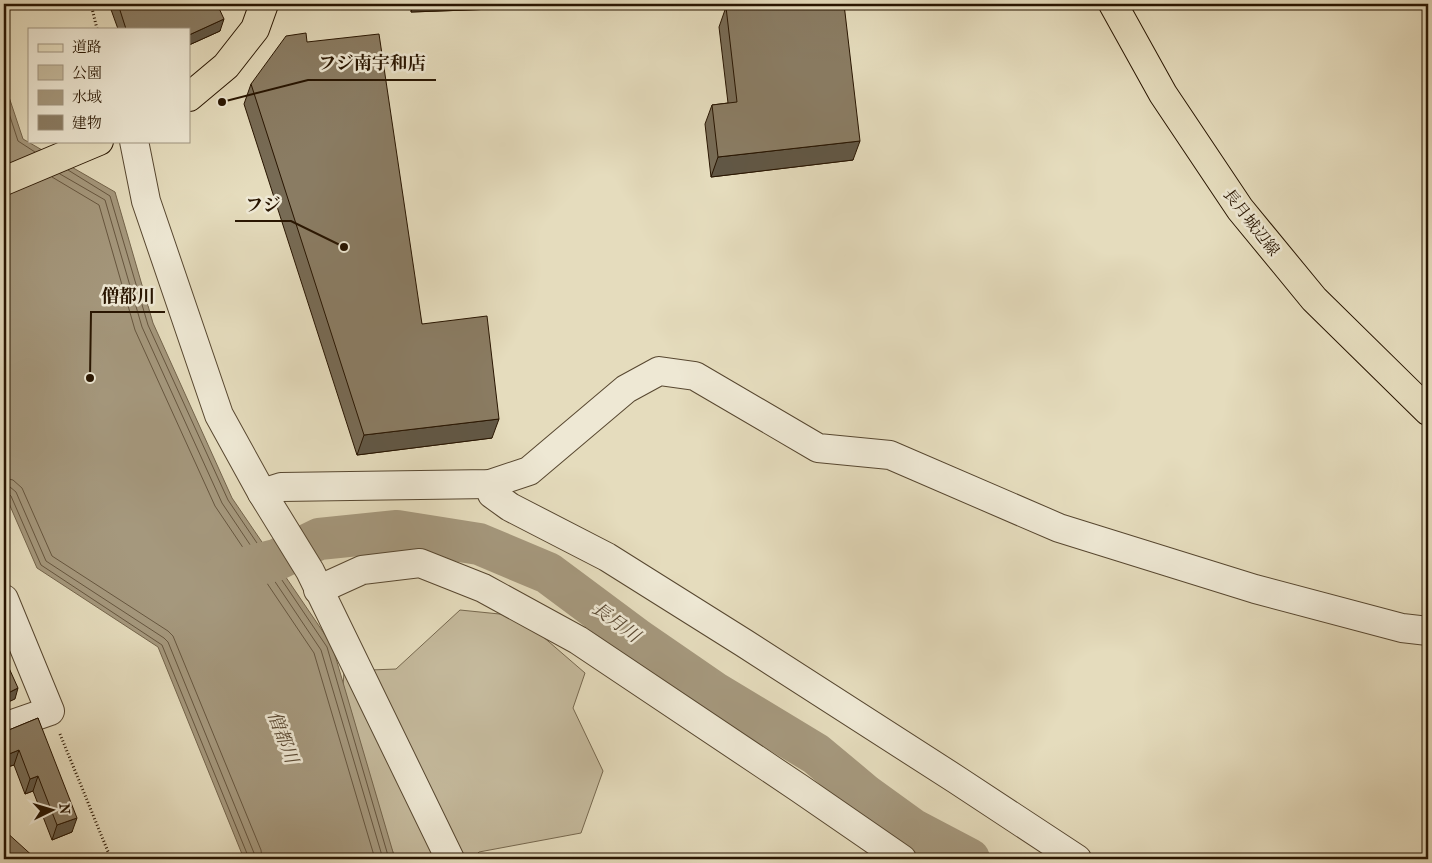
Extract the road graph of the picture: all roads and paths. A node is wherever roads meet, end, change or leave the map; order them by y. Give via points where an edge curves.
1 (91, 4) edge
2 (264, 4) edge
3 (1113, 4) edge
4 (97, 28) edge
5 (190, 96) edge
6 (97, 142) edge
7 (134, 142) edge
8 (4, 181) edge
9 (1428, 411) edge
10 (490, 484) junction
11 (266, 500) junction
12 (314, 580) junction
13 (4, 599) edge
14 (1428, 631) edge
15 (50, 711) junction
16 (4, 727) edge
17 (111, 859) edge
18 (450, 859) edge
19 (902, 859) edge
20 (1077, 859) edge

1 - 4 path
2 - 5 main road via 254,28 226,66
3 - 9 main road, 長月城辺線 via 1163,94 1240,209 1314,300
6 - 8 main road
7 - 11 street via 146,201 219,415
10 - 11 street via 281,487
10 - 14 street via 529,471 626,389 659,371 695,376 818,448 890,455 1059,528 1255,589 1402,628
10 - 20 street via 492,494 510,507 607,557
11 - 12 street
12 - 18 street
12 - 19 street via 420,563 483,588 578,640
13 - 15 street
15 - 16 street
15 - 17 path

